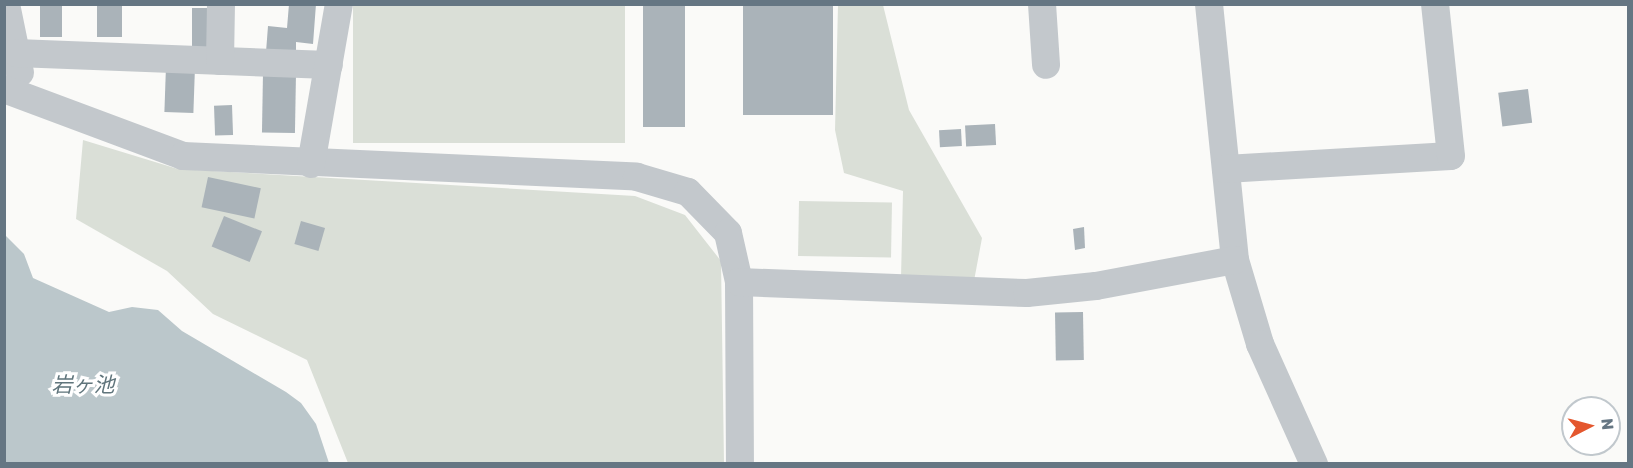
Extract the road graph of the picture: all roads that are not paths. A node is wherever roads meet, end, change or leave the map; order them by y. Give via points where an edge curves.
1 (6, 4) edge
2 (221, 4) edge
3 (339, 4) edge
4 (1042, 4) edge
5 (1209, 4) edge
6 (1435, 4) edge
7 (16, 53) junction
8 (220, 61) junction
9 (329, 65) junction
10 (1046, 65) dead end
11 (15, 94) edge
12 (311, 164) junction
13 (1226, 169) junction
14 (1235, 260) junction
15 (739, 282) junction
16 (740, 464) edge
17 (1314, 464) edge

1 - 7 street
2 - 8 street
3 - 9 street
4 - 10 street
5 - 13 street
6 - 13 street via 1451,156
7 - 8 street
7 - 11 street
8 - 9 street
9 - 12 street
11 - 12 street via 183,156
12 - 15 street via 637,177 688,192 728,232
13 - 14 street
14 - 15 street via 1096,286 1027,293
14 - 17 street via 1260,344
15 - 16 street

